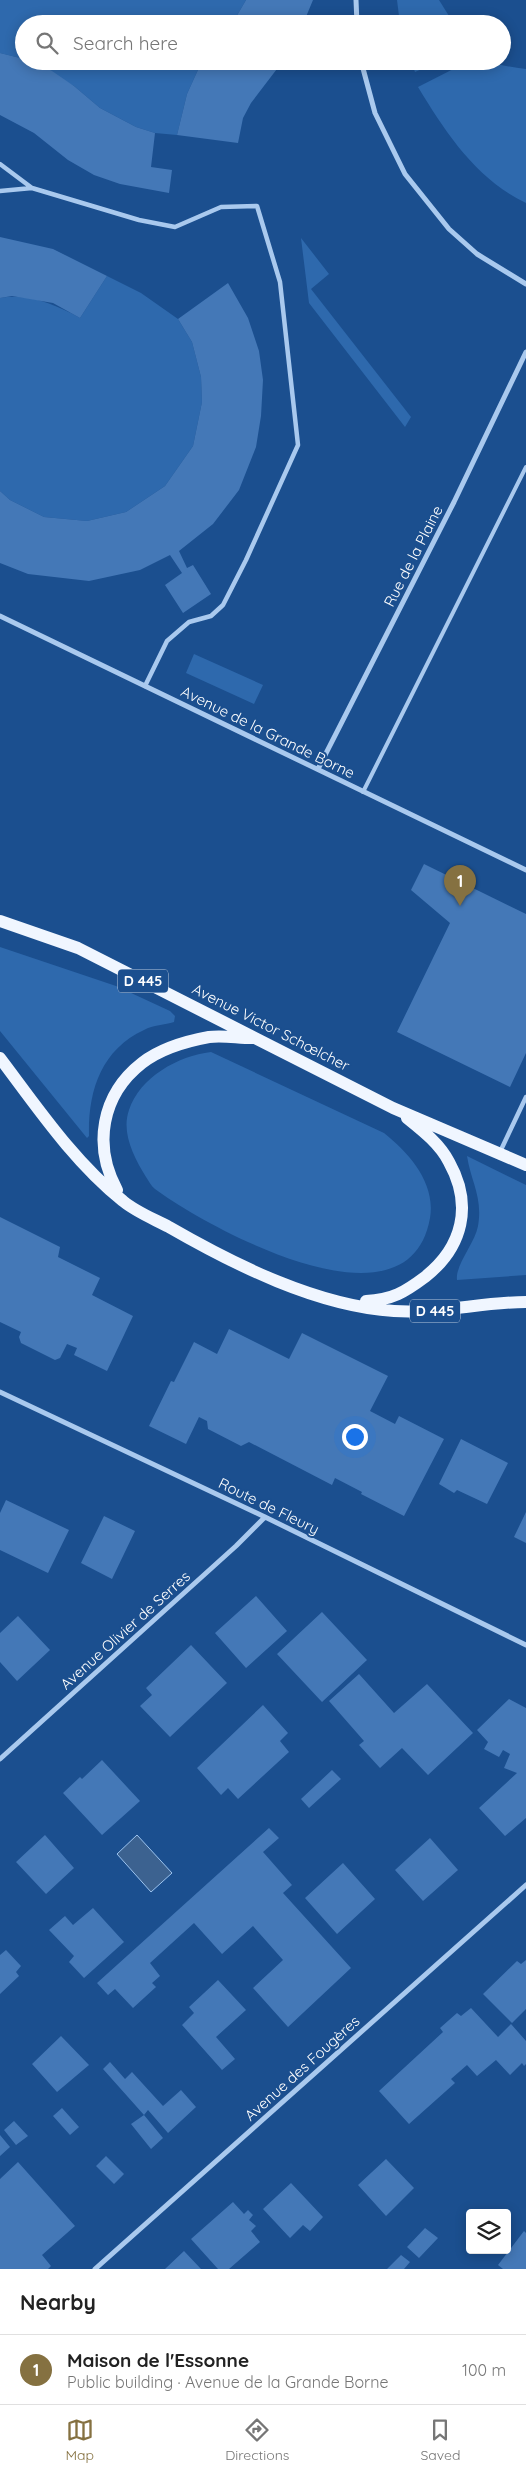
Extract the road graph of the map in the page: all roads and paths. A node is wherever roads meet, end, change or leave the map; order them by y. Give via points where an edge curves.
1 (356, 0) edge
2 (356, 15) edge
3 (363, 70) edge
4 (0, 164) edge
5 (32, 188) junction
6 (0, 191) edge
7 (526, 284) edge
8 (526, 352) edge
9 (526, 467) edge
10 (0, 616) edge
11 (145, 686) junction
12 (318, 769) junction
13 (363, 792) junction
14 (526, 870) edge
15 (0, 921) edge
16 (257, 1038) junction
17 (0, 1058) edge
18 (526, 1097) edge
19 (393, 1108) junction
20 (500, 1153) junction
21 (526, 1165) edge
22 (124, 1201) junction
23 (345, 1302) junction
24 (526, 1302) edge
25 (0, 1392) edge
26 (264, 1517) junction
27 (526, 1645) edge
28 (0, 1759) edge
29 (526, 1885) edge
30 (95, 2269) edge

1 - 2 street
3 - 7 street via 375,113 404,174 449,229 477,254
4 - 5 street
5 - 6 street
5 - 11 street via 175,228 221,207 256,206 280,282 298,445 223,605 211,616 189,622 167,641
8 - 12 street, Rue de la Plaine via 454,502
9 - 13 lane
10 - 11 street, Avenue de la Grande Borne
11 - 12 street, Avenue de la Grande Borne
12 - 13 street, Avenue de la Grande Borne
13 - 14 street, Avenue de la Grande Borne
15 - 16 main road, Avenue Victor Schœlcher / D 445 via 78,948
16 - 19 main road, Avenue Victor Schœlcher / D 445
16 - 22 main road via 211,1036 172,1047 142,1063 116,1091 105,1116 102,1145 108,1173
17 - 22 main road, D 445 via 80,1159
18 - 20 street
19 - 20 main road, Avenue Victor Schœlcher / D 445
19 - 23 main road via 428,1135 449,1162 464,1211 457,1239 444,1260 408,1289 386,1300
20 - 21 main road, Avenue Victor Schœlcher / D 445
22 - 23 main road, D 445 via 235,1263 294,1287
23 - 24 main road, D 445 via 392,1311 427,1312
25 - 26 street, Route de Fleury
26 - 27 street, Route de Fleury
26 - 28 street, Avenue Olivier de Serres
29 - 30 street, Avenue des Fougères

